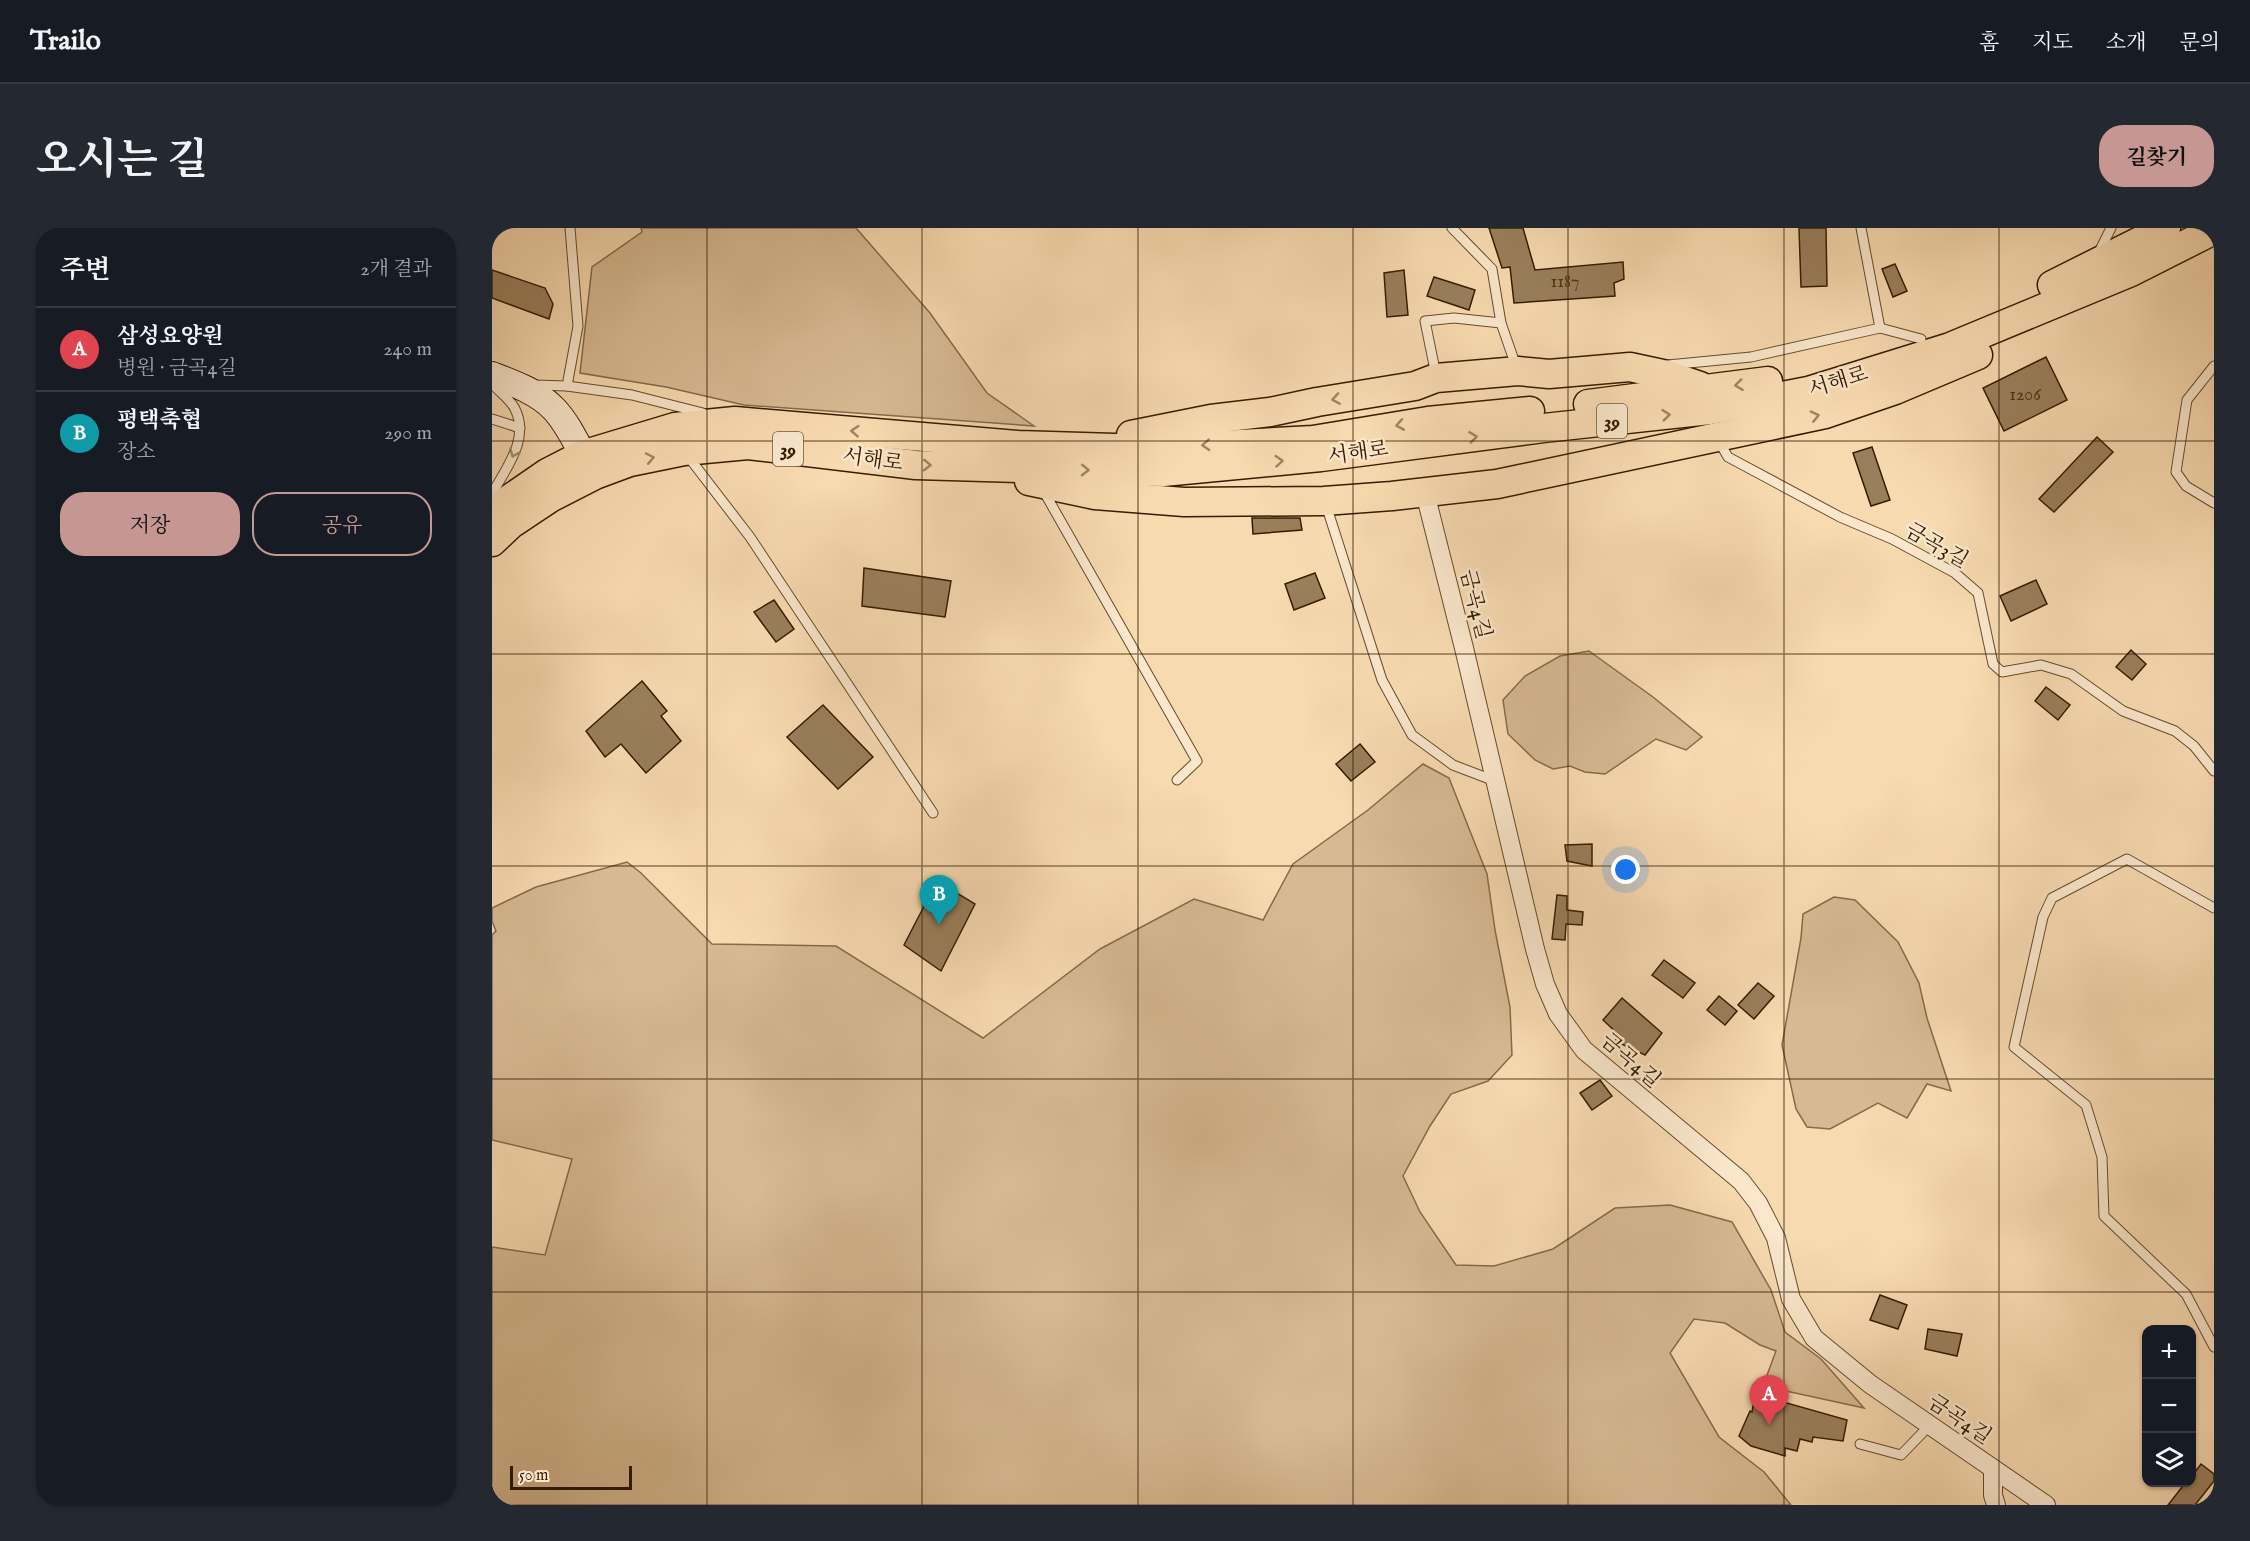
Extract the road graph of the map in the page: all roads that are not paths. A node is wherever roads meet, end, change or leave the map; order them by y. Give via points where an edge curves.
1 (570, 228) edge
2 (1452, 228) edge
3 (1862, 228) edge
4 (2111, 228) edge
5 (2166, 228) edge
6 (2214, 230) edge
7 (2091, 267) junction
8 (2131, 272) junction
9 (1502, 323) junction
10 (1880, 328) junction
11 (1921, 339) junction
12 (2214, 366) edge
13 (1630, 367) junction
14 (1518, 371) junction
15 (492, 375) edge
16 (1425, 382) junction
17 (504, 384) edge
18 (567, 386) junction
19 (1709, 389) junction
20 (492, 419) edge
21 (735, 421) junction
22 (520, 428) junction
23 (1717, 438) junction
24 (1076, 446) junction
25 (684, 450) junction
26 (588, 465) junction
27 (984, 466) junction
28 (1040, 485) junction
29 (1425, 493) junction
30 (492, 494) edge
31 (1324, 501) junction
32 (2214, 504) edge
33 (492, 511) edge
34 (492, 542) edge
35 (2214, 771) edge
36 (1177, 780) dead end
37 (1495, 781) junction
38 (933, 813) dead end
39 (2214, 908) edge
40 (2214, 1347) edge
41 (1929, 1426) junction
42 (1860, 1444) dead end
43 (1993, 1469) junction
44 (2214, 1499) edge
45 (1996, 1505) edge
46 (2046, 1505) edge
47 (2209, 1505) edge

1 - 18 lane via 578,326
2 - 9 lane via 1492,269
3 - 10 lane
4 - 7 lane
5 - 7 main road, 서해로 / 39
6 - 8 main road, 서해로 / 39
7 - 11 main road, 서해로 / 39 via 1961,326
23 -> 8 main road via 1825,414 1894,390 2032,334 2082,309
27 -> 8 main road, 서해로 / 39 via 1163,472 1710,410 1808,391 1950,347
9 - 14 lane
9 - 16 lane via 1454,318 1425,321
10 - 11 lane
10 - 13 lane via 1751,357
11 -> 19 main road, 서해로 / 39 via 1805,376
12 - 32 lane via 2187,400 2176,472 2186,486
13 - 14 main road via 1549,374
13 - 19 main road
14 - 16 main road
15 - 17 main road
16 -> 24 main road
17 - 18 lane
17 - 22 lane
17 - 26 main road via 554,408
18 - 21 lane via 632,394
19 -> 24 main road, 서해로 / 39 via 1428,421 1312,440 1147,449
20 - 22 lane
24 -> 21 main road, 서해로 / 39 via 1018,445
21 - 26 main road, 서해로 / 39 via 675,427
22 -> 30 lane via 516,451
23 - 29 main road via 1497,484
23 - 35 lane, 금곡3길 via 1728,457 1955,573 1978,593 1993,664 2002,672 2041,666 2071,674 2123,711 2175,731 2194,746
26 -> 25 main road, 서해로 / 39 via 630,462
25 -> 27 main road, 서해로 / 39 via 748,445 916,465
25 - 38 lane via 750,537
26 - 33 main road, 서해로 / 39 via 547,473
26 - 34 main road, 서해로 / 39
27 - 28 main road
28 - 31 main road via 1095,495 1184,502
28 - 36 lane via 1197,761
29 - 31 main road
29 - 37 street, 금곡4길
31 - 37 lane via 1382,680 1412,735 1454,765
37 - 41 street, 금곡4길 via 1535,949 1558,1014 1584,1050 1741,1181 1776,1238 1791,1299 1814,1338
39 - 40 lane via 2127,859 2052,898 2043,917 2014,1047 2086,1105 2102,1157 2104,1216 2186,1294
41 - 42 lane via 1901,1455
41 - 43 street, 금곡4길
43 - 45 street
43 - 46 street, 금곡4길
44 - 47 lane

